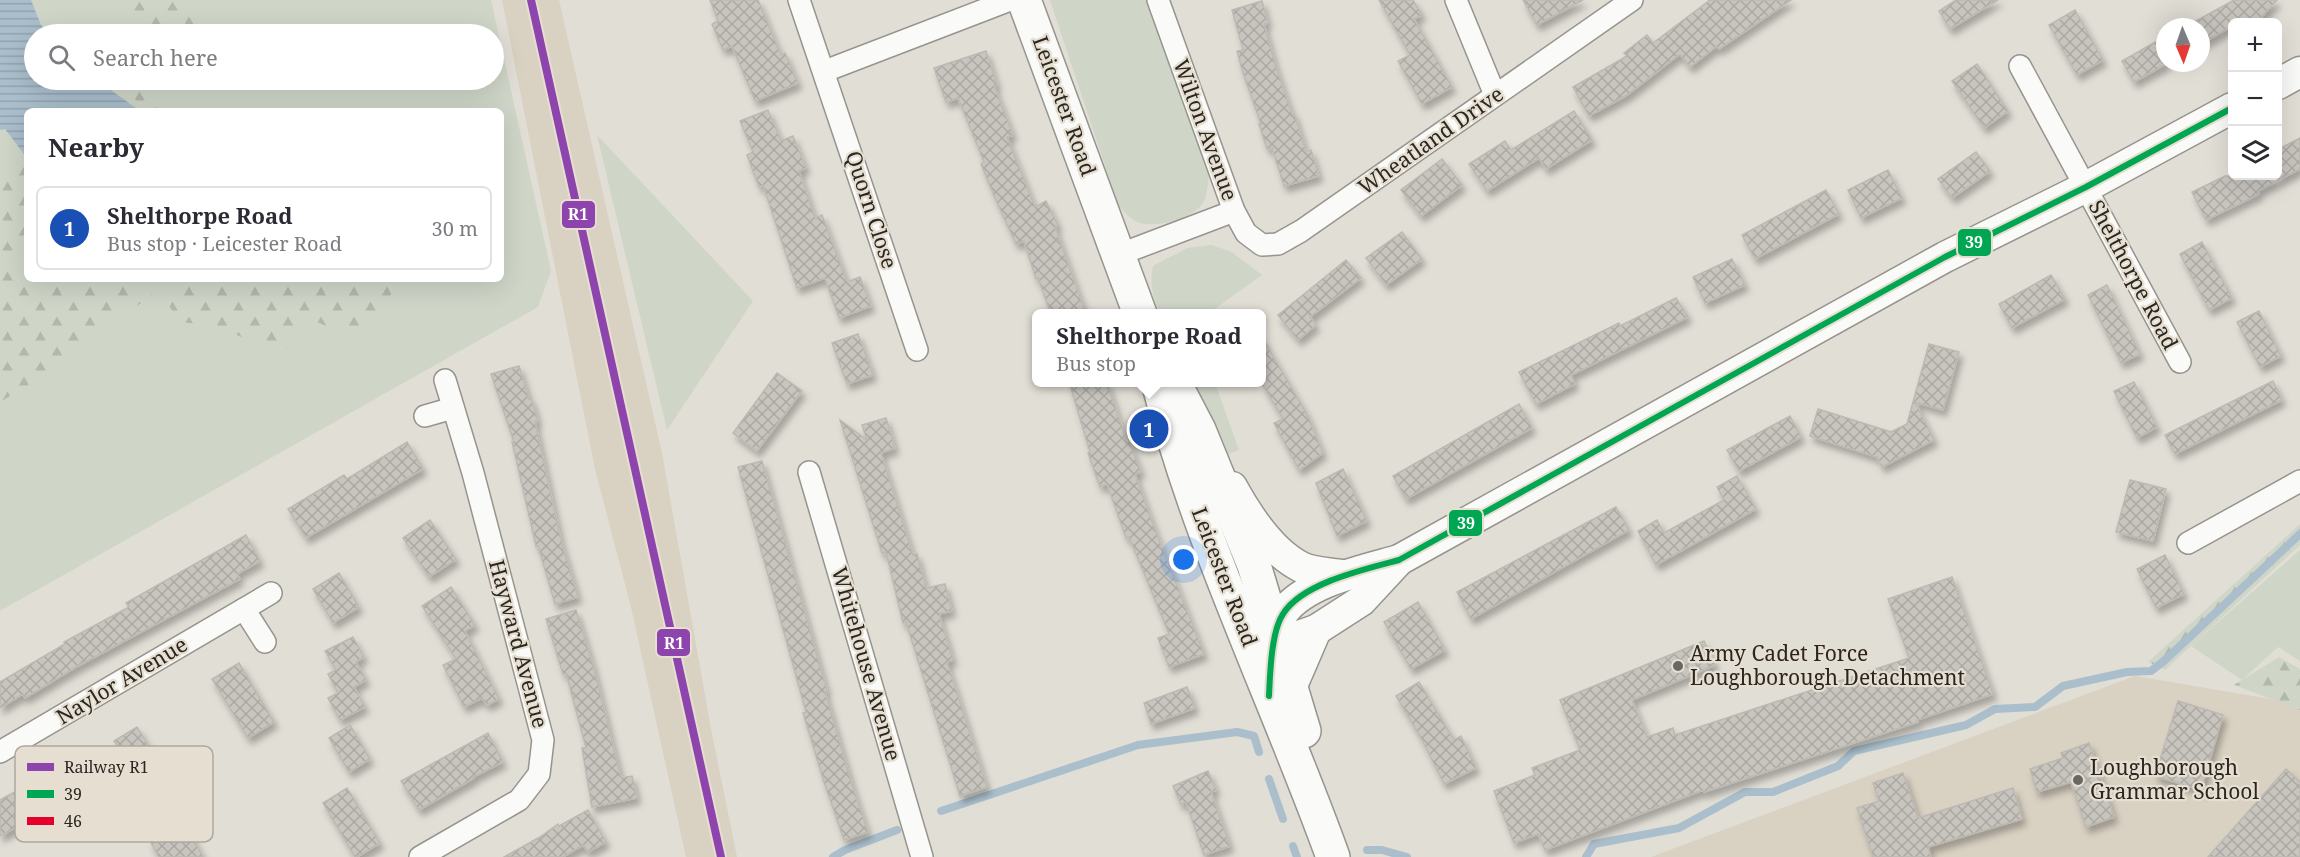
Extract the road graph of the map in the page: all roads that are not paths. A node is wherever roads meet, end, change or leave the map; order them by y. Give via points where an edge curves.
1 (799, 0) edge
2 (1010, 0) edge
3 (1024, 0) edge
4 (1158, 0) edge
5 (1456, 0) edge
6 (1632, 0) edge
7 (2020, 66) dead end
8 (825, 71) junction
9 (2300, 72) edge
10 (2282, 81) edge
11 (1495, 95) junction
12 (2228, 110) edge
13 (2086, 187) junction
14 (1234, 211) junction
15 (1118, 255) junction
16 (1138, 309) edge
17 (917, 350) dead end
18 (2181, 362) dead end
19 (445, 381) dead end
20 (1159, 387) edge
21 (1177, 387) edge
22 (453, 408) junction
23 (425, 416) dead end
24 (1199, 430) junction
25 (809, 472) dead end
26 (2300, 481) edge
27 (2188, 543) dead end
28 (1399, 560) junction
29 (1342, 575) junction
30 (271, 593) dead end
31 (244, 609) junction
32 (1240, 618) junction
33 (1316, 630) junction
34 (1275, 637) junction
35 (265, 642) dead end
36 (1280, 692) junction
37 (0, 752) edge
38 (1329, 846) edge
39 (420, 857) edge
40 (922, 857) edge

1 - 8 street, Quorn Close
2 - 8 street
3 - 15 highway, Leicester Road
4 - 14 street, Wilton Avenue
5 - 11 street
6 - 11 street, Wheatland Drive
7 - 13 street, Shelthorpe Road
8 - 17 street, Quorn Close
9 - 10 street
11 - 14 street, Wheatland Drive via 1278,244 1262,245 1246,233
12 - 13 street, Shelthorpe Road
13 - 18 street, Shelthorpe Road
13 - 28 street, Shelthorpe Road via 1945,257
14 - 15 street, Wilton Avenue
15 - 16 highway, Leicester Road
19 - 22 street, Hayward Avenue
20 - 32 highway, Leicester Road via 1173,439
21 - 24 highway, Leicester Road
22 - 23 street
22 - 39 street, Hayward Avenue via 543,740 539,774 519,800
24 - 29 street, Shelthorpe Road via 1241,504 1285,556 1303,568
24 - 34 highway, Leicester Road via 1254,565
25 - 40 street, Whitehouse Avenue
26 - 27 street
28 - 29 street, Shelthorpe Road
28 - 33 street, Shelthorpe Road via 1361,601
29 - 34 street, Shelthorpe Road via 1296,599 1282,615
30 - 31 street, Naylor Avenue
31 - 35 street
31 - 37 street, Naylor Avenue
32 - 34 street, Shelthorpe Road via 1257,634
32 - 36 highway, Leicester Road
33 - 34 street, Shelthorpe Road via 1293,638
33 - 36 street
34 - 36 highway, Leicester Road
36 - 38 highway, Leicester Road

